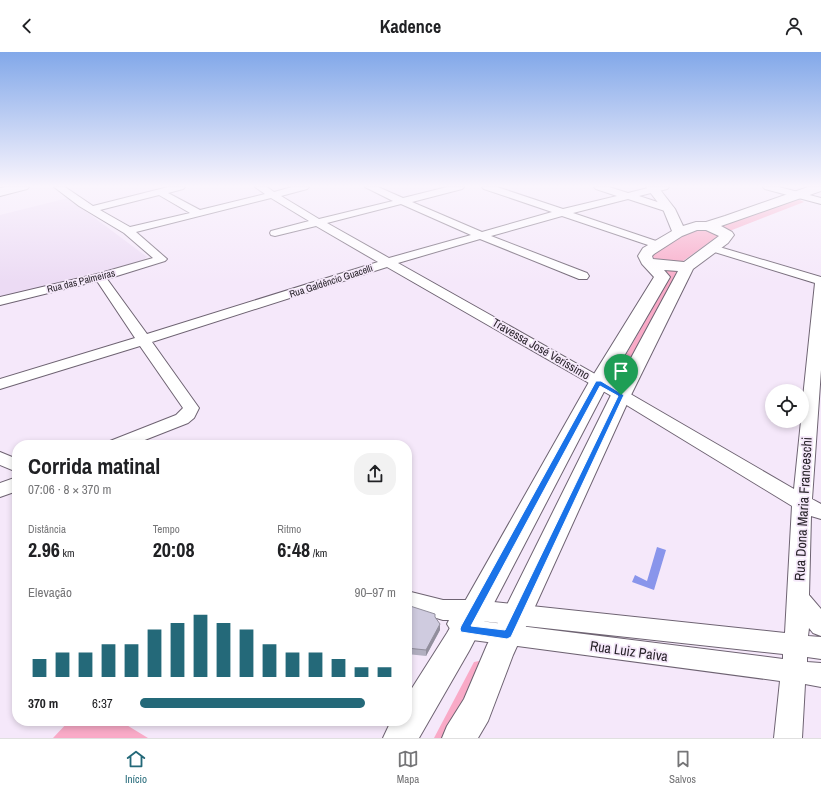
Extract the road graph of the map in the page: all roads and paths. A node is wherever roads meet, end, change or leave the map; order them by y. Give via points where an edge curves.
1 (109, 219) edge
2 (175, 219) edge
3 (312, 219) edge
4 (329, 219) edge
5 (441, 219) edge
6 (540, 219) edge
7 (575, 219) edge
8 (673, 219) edge
9 (688, 219) edge
10 (730, 219) edge
11 (317, 222) junction
12 (704, 226) junction
13 (741, 230) dead end
14 (128, 231) junction
15 (275, 233) dead end
16 (679, 233) junction
17 (727, 235) junction
18 (481, 236) junction
19 (712, 248) junction
20 (653, 253) junction
21 (389, 262) junction
22 (687, 267) junction
23 (583, 276) dead end
24 (100, 277) junction
25 (821, 281) edge
26 (0, 302) edge
27 (144, 340) junction
28 (599, 382) junction
29 (0, 384) edge
30 (621, 395) junction
31 (129, 440) edge
32 (0, 458) edge
33 (12, 464) edge
34 (12, 486) edge
35 (0, 490) edge
36 (802, 503) junction
37 (821, 512) edge
38 (798, 597) junction
39 (412, 601) edge
40 (470, 620) junction
41 (512, 625) junction
42 (821, 626) edge
43 (796, 646) junction
44 (821, 648) edge
45 (794, 672) junction
46 (821, 675) edge
47 (412, 718) edge
48 (407, 726) edge
49 (400, 738) edge
50 (459, 738) edge
51 (788, 738) edge

1 - 14 street
2 - 14 street
3 - 11 street, Travessa José Veríssimo
4 - 11 street
5 - 18 street
6 - 18 street, Rua Galdêncio Guacelli
7 - 20 street
8 - 16 main road
9 - 12 main road
10 - 12 main road
11 - 15 street
11 - 21 street, Travessa José Veríssimo
12 - 16 main road via 686,228
12 - 17 main road via 715,228
13 - 17 main road
14 - 24 street, Rua das Palmeiras via 160,259
16 - 20 main road
17 - 19 main road
18 - 21 street, Rua Galdêncio Guacelli
18 - 23 street
19 - 22 main road
19 - 25 street
20 - 22 main road via 660,266
20 - 28 main road via 662,277
21 - 27 street, Rua Galdêncio Guacelli
21 - 28 street, Travessa José Veríssimo
22 - 30 main road
24 - 26 street, Rua das Palmeiras
24 - 27 street
25 - 36 street, Rua Dona Maria Franceschi
27 - 29 street, Rua Galdêncio Guacelli
27 - 31 street via 191,408 182,419
28 - 30 street, Travessa José Veríssimo
28 - 40 main road
30 - 36 street, Travessa José Veríssimo
30 - 41 main road
32 - 33 street
34 - 35 street
36 - 37 street, Travessa José Veríssimo
36 - 38 street, Rua Dona Maria Franceschi
38 - 42 street
38 - 43 street, Rua Dona Maria Franceschi
39 - 40 street
40 - 41 street, Rua Luiz Paiva
40 - 47 main road
41 - 43 street, Rua Luiz Paiva
41 - 45 street, Rua Luiz Paiva
41 - 50 main road via 476,710
43 - 44 street, Rua Luiz Paiva
43 - 45 street, Rua Dona Maria Franceschi
45 - 46 street, Rua Luiz Paiva
45 - 51 street, Rua Dona Maria Franceschi
48 - 49 main road

